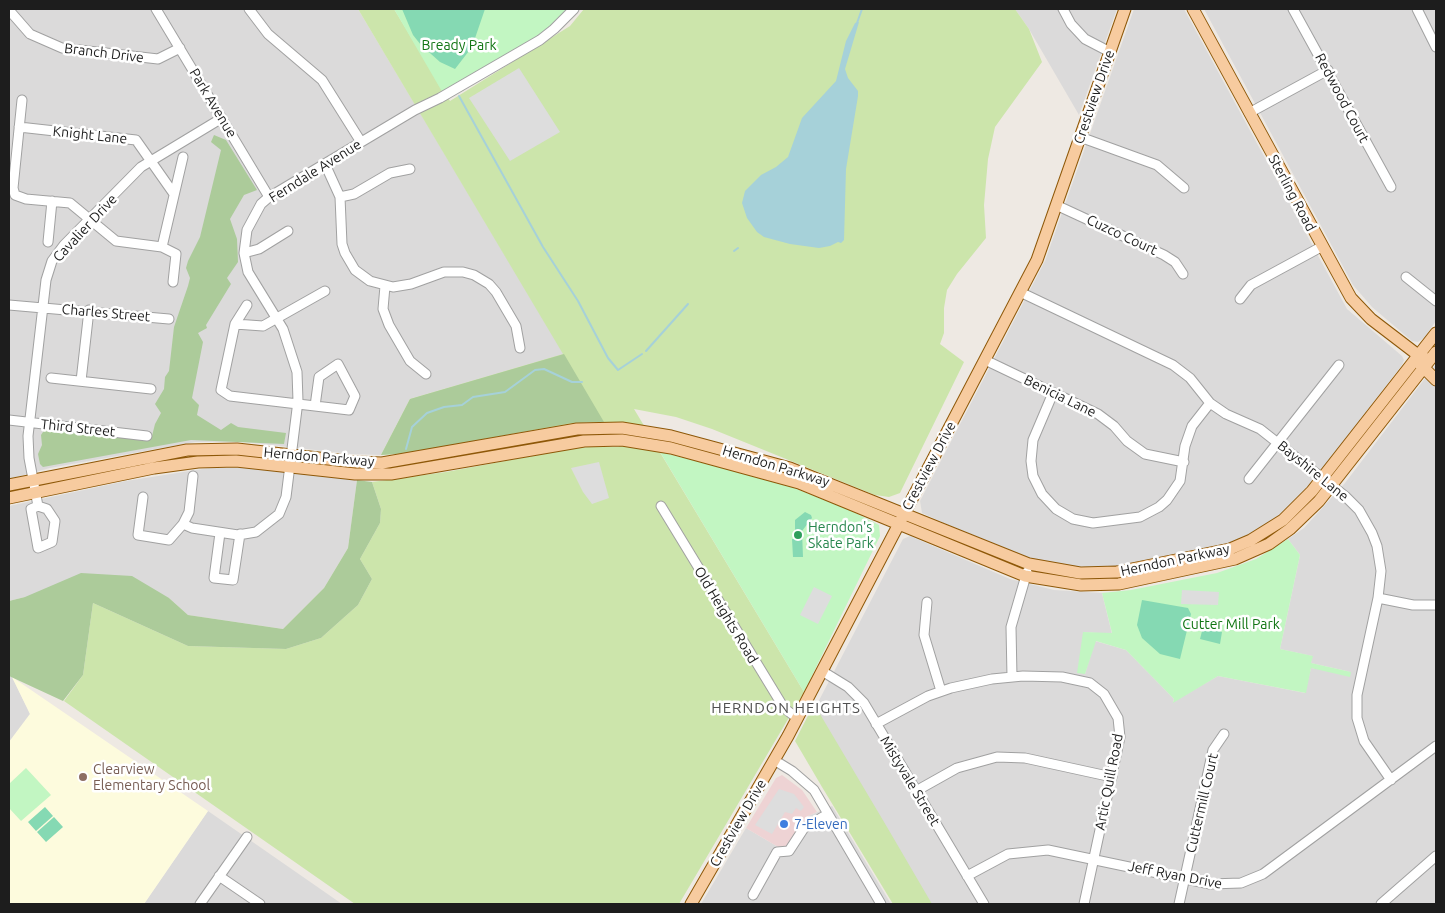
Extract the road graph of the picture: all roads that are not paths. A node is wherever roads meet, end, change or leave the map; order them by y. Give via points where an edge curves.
1 (156, 9) edge
2 (249, 9) edge
3 (574, 9) edge
4 (1063, 9) edge
5 (1125, 9) edge
6 (1193, 9) edge
7 (1293, 9) edge
8 (1417, 9) edge
9 (9, 10) edge
10 (1436, 47) edge
11 (180, 48) junction
12 (1110, 52) junction
13 (1328, 70) junction
14 (22, 100) dead end
15 (1249, 113) junction
16 (222, 118) junction
17 (19, 127) junction
18 (1080, 137) junction
19 (361, 142) junction
20 (183, 157) dead end
21 (151, 160) junction
22 (325, 164) junction
23 (410, 169) dead end
24 (1390, 187) dead end
25 (1184, 188) dead end
26 (174, 194) junction
27 (269, 197) junction
28 (340, 197) junction
29 (52, 201) junction
30 (1056, 205) junction
31 (92, 219) junction
32 (288, 231) dead end
33 (48, 242) dead end
34 (162, 247) junction
35 (1322, 247) junction
36 (244, 253) junction
37 (1183, 274) dead end
38 (1406, 277) dead end
39 (172, 282) dead end
40 (385, 286) junction
41 (325, 291) dead end
42 (1020, 292) junction
43 (1240, 299) dead end
44 (1436, 301) edge
45 (9, 305) edge
46 (247, 305) dead end
47 (43, 309) junction
48 (89, 310) junction
49 (169, 319) dead end
50 (277, 320) junction
51 (235, 324) junction
52 (1436, 333) edge
53 (520, 348) dead end
54 (1418, 355) junction
55 (985, 360) junction
56 (1431, 362) edge
57 (1339, 365) dead end
58 (426, 374) dead end
59 (51, 378) dead end
60 (1436, 380) edge
61 (81, 381) junction
62 (151, 390) dead end
63 (1053, 394) junction
64 (1210, 403) junction
65 (298, 404) junction
66 (315, 406) junction
67 (9, 420) edge
68 (29, 423) junction
69 (147, 436) dead end
70 (1278, 442) junction
71 (291, 461) junction
72 (1184, 462) junction
73 (193, 476) dead end
74 (33, 479) junction
75 (1249, 479) dead end
76 (1327, 482) junction
77 (9, 485) edge
78 (35, 491) junction
79 (143, 497) dead end
80 (9, 498) edge
81 (38, 506) dead end
82 (662, 506) dead end
83 (900, 519) junction
84 (183, 524) junction
85 (220, 533) junction
86 (240, 534) junction
87 (1029, 564) junction
88 (1026, 576) junction
89 (1378, 598) junction
90 (928, 602) dead end
91 (1436, 605) edge
92 (822, 671) junction
93 (1012, 676) junction
94 (941, 691) junction
95 (797, 718) junction
96 (876, 724) junction
97 (1224, 734) dead end
98 (1436, 746) edge
99 (774, 760) junction
100 (1112, 777) junction
101 (1391, 780) junction
102 (916, 790) junction
103 (828, 814) junction
104 (247, 837) dead end
105 (1436, 856) edge
106 (1094, 859) junction
107 (220, 876) junction
108 (967, 876) junction
109 (1185, 879) junction
110 (753, 895) dead end
111 (877, 903) edge
112 (200, 904) edge
113 (260, 904) edge
114 (691, 904) edge
115 (984, 904) edge
116 (1084, 904) edge
117 (1179, 904) edge
118 (1381, 904) edge

1 - 11 street, Park Avenue
2 - 19 street via 268,34 322,80
3 - 19 street, Ferndale Avenue via 540,40
4 - 12 street via 1085,39
5 - 12 main road, Crestview Drive
6 - 15 main road, Sterling Road
7 - 13 street, Redwood Court
8 - 10 street
9 - 11 street, Branch Drive via 30,34 62,48 158,58
11 - 16 street, Park Avenue
12 - 18 main road, Crestview Drive
13 - 15 street
13 - 24 street, Redwood Court
14 - 17 street
15 - 35 main road, Sterling Road
16 - 21 street, Cavalier Drive
16 - 27 street, Park Avenue
17 - 21 street, Knight Lane via 136,140
17 - 29 street via 15,195
18 - 25 street via 1157,165
18 - 30 main road, Crestview Drive
19 - 22 street, Ferndale Avenue
20 - 26 street
21 - 26 street, Knight Lane
21 - 31 street, Cavalier Drive
22 - 27 street, Ferndale Avenue
22 - 28 street
23 - 28 street via 390,173 354,194
26 - 34 street
27 - 36 street, Ferndale Avenue via 250,222
28 - 40 street via 345,253 362,276
29 - 31 street via 70,203
29 - 33 street
30 - 37 street, Cuzco Court via 1168,257
30 - 42 main road, Crestview Drive via 1037,260
31 - 34 street via 116,241
31 - 47 street, Cavalier Drive via 52,261
32 - 36 street via 259,249
34 - 39 street via 176,254
35 - 43 street via 1251,285
35 - 54 main road, Sterling Road via 1361,310
36 - 50 street, Ferndale Avenue via 248,272
38 - 44 street
40 - 53 street via 402,286 454,271 474,274 496,292 516,326
40 - 58 street via 383,309 389,326 410,361
41 - 50 street
42 - 55 main road, Crestview Drive
42 - 64 street, Bayshire Lane via 1173,365 1190,378
45 - 47 street, Charles Street
46 - 51 street
47 - 48 street, Charles Street
47 - 68 street, Cavalier Drive
48 - 49 street, Charles Street
48 - 61 street
50 - 51 street via 263,326
50 - 65 street, Ferndale Avenue via 294,357
51 - 65 street via 221,390 230,396
52 - 54 main road, Herndon Parkway
54 - 56 main road
54 - 76 main road, Herndon Parkway
55 - 63 street, Benicia Lane
55 - 83 main road, Crestview Drive
56 - 60 main road
56 - 76 main road, Herndon Parkway
57 - 70 street
59 - 61 street
61 - 62 street
63 - 72 street, Benicia Lane via 1098,414 1145,454
63 - 72 street via 1033,440 1031,460 1033,476 1042,494 1064,514 1093,523 1130,520 1150,513 1174,492
64 - 70 street, Bayshire Lane via 1226,414 1252,424
64 - 72 street via 1192,426
65 - 66 street
65 - 71 street, Ferndale Avenue
66 - 66 street via 319,376 338,364 355,396 349,410
67 - 68 street, Third Street
68 - 69 street, Third Street
68 - 74 street, Cavalier Drive via 28,448
70 - 75 street
70 - 76 street, Bayshire Lane
71 - 74 main road, Herndon Parkway via 237,449 187,450
71 - 78 main road, Herndon Parkway via 191,462
71 - 83 main road, Herndon Parkway via 382,463 577,429 622,428 671,436 779,464 840,486
71 - 86 street, Ferndale Avenue via 286,497 278,514 256,532
73 - 84 street via 189,512
74 - 77 main road, Herndon Parkway
74 - 78 street, Cavalier Drive
76 - 87 main road, Herndon Parkway via 1283,520 1230,549 1105,573 1067,572
76 - 88 main road, Herndon Parkway via 1310,511 1290,530 1235,560 1113,585 1066,584
76 - 89 street, Bayshire Lane via 1359,510 1372,533 1380,565
78 - 80 main road, Herndon Parkway
78 - 81 street, Cavalier Drive
79 - 84 street via 138,534 169,540
82 - 95 street, Old Heights Road via 784,708
83 - 87 main road, Herndon Parkway
83 - 88 main road, Herndon Parkway
83 - 92 main road, Crestview Drive
84 - 85 street, Ferndale Avenue
85 - 86 street, Ferndale Avenue
85 - 86 street via 214,578 233,580
87 - 88 street
88 - 93 street via 1011,628
89 - 91 street via 1413,605
89 - 101 street, Bayshire Lane via 1357,694 1357,718 1364,741
90 - 94 street via 924,635
92 - 95 main road, Crestview Drive
92 - 96 street, Mistyvale Street via 856,695
93 - 94 street, Artic Quill Road
93 - 100 street, Artic Quill Road via 1082,680 1104,694 1115,709 1120,727
94 - 96 street, Artic Quill Road
95 - 99 main road, Crestview Drive
96 - 102 street, Mistyvale Street
97 - 109 street, Cuttermill Court via 1213,750
98 - 101 street, Jeff Ryan Drive
99 - 103 street via 804,780
99 - 114 main road, Crestview Drive
100 - 102 street via 1025,758 997,757 957,768
100 - 106 street, Artic Quill Road
101 - 109 street, Jeff Ryan Drive via 1263,874 1220,885
102 - 108 street, Mistyvale Street
103 - 110 street via 804,828 789,851 777,852
103 - 111 street
104 - 107 street
105 - 118 street
106 - 108 street, Jeff Ryan Drive via 1048,850 1021,851 996,859
106 - 109 street, Jeff Ryan Drive
106 - 116 street, Artic Quill Road
107 - 112 street
107 - 113 street
108 - 115 street, Mistyvale Street
109 - 117 street, Cuttermill Court

